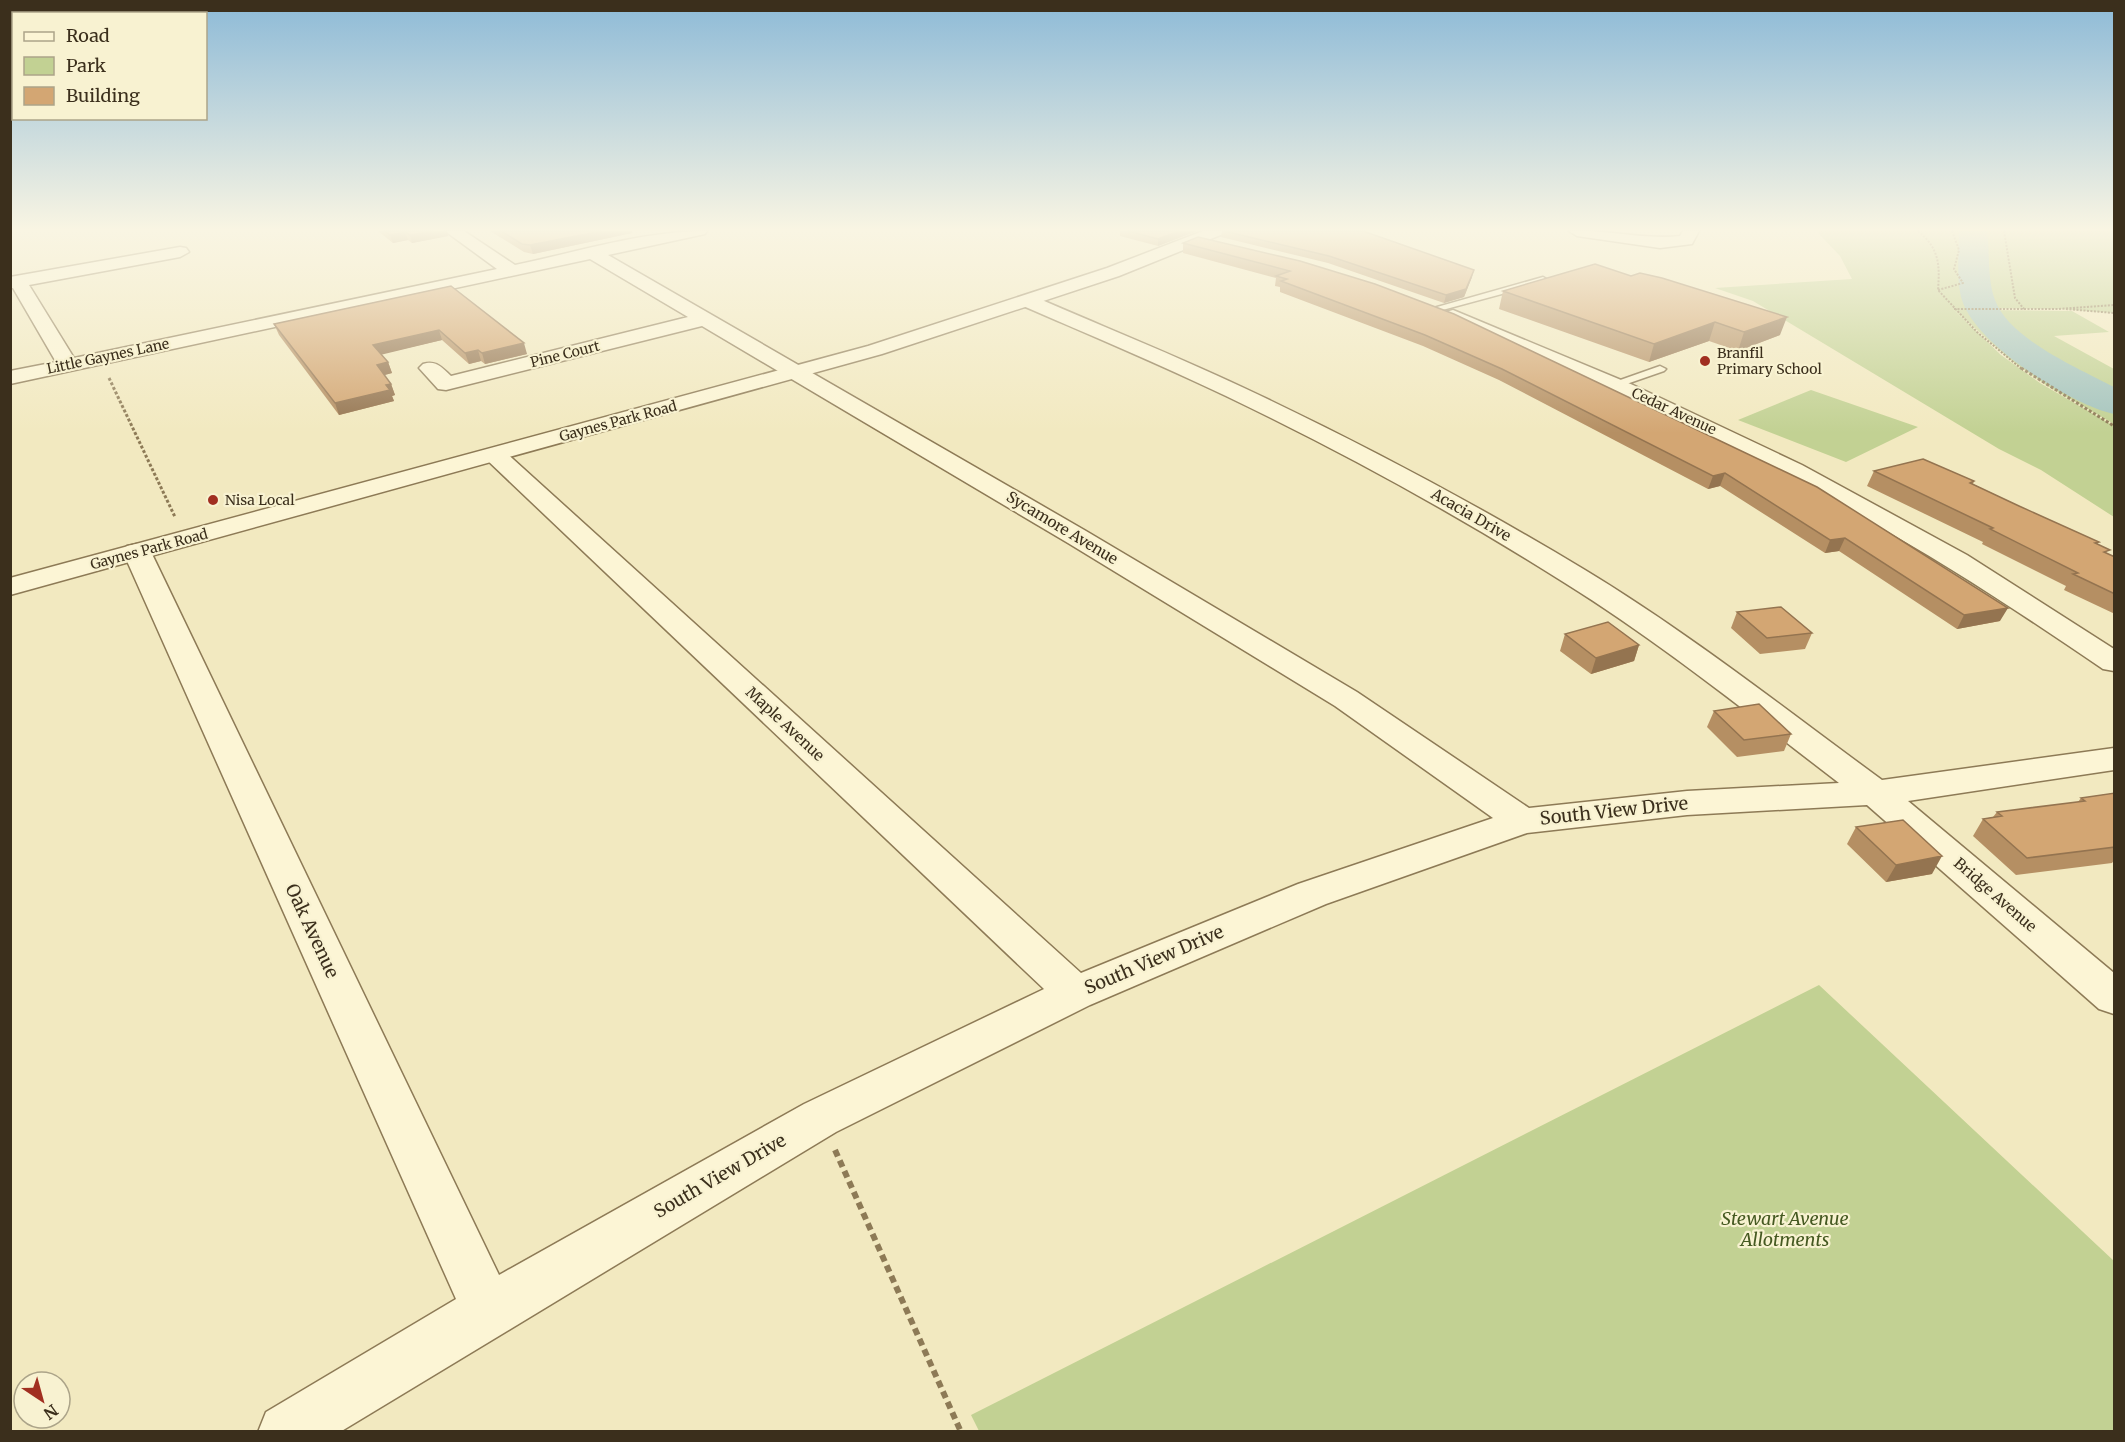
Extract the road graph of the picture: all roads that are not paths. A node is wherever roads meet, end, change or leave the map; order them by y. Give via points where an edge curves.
1 (25, 298) edge
2 (374, 298) edge
3 (669, 298) edge
4 (1036, 298) edge
5 (1475, 298) edge
6 (1411, 300) edge
7 (1028, 301) junction
8 (1435, 309) junction
9 (705, 319) junction
10 (68, 365) junction
11 (430, 368) dead end
12 (1660, 369) dead end
13 (796, 372) junction
14 (10, 378) edge
15 (1615, 384) junction
16 (495, 455) junction
17 (137, 552) junction
18 (10, 587) edge
19 (2115, 662) edge
20 (2115, 759) edge
21 (1876, 793) junction
22 (1523, 821) junction
23 (1075, 993) junction
24 (2115, 997) edge
25 (488, 1310) junction
26 (286, 1431) edge

1 - 10 street
2 - 10 street, Little Gaynes Lane
3 - 9 street, Sycamore Avenue
4 - 7 street, Gaynes Park Road
5 - 8 lane
6 - 8 street, Cedar Avenue
7 - 13 street, Gaynes Park Road
7 - 21 street, Acacia Drive via 1233,391 1473,516 1664,635
8 - 15 street, Cedar Avenue
9 - 11 street, Pine Court via 446,384
9 - 13 street, Sycamore Avenue
10 - 14 street, Little Gaynes Lane
12 - 15 lane
13 - 16 street, Gaynes Park Road
13 - 22 street, Sycamore Avenue via 1346,699
15 - 19 street, Cedar Avenue via 1746,446 1917,535
16 - 17 street, Gaynes Park Road
16 - 23 street, Maple Avenue
17 - 18 street, Gaynes Park Road
17 - 25 street, Oak Avenue
20 - 21 street, South View Drive
21 - 22 street, South View Drive via 1687,803
21 - 24 street, Bridge Avenue
22 - 23 street, South View Drive via 1312,894
23 - 25 street, South View Drive via 820,1118
25 - 26 street, South View Drive

